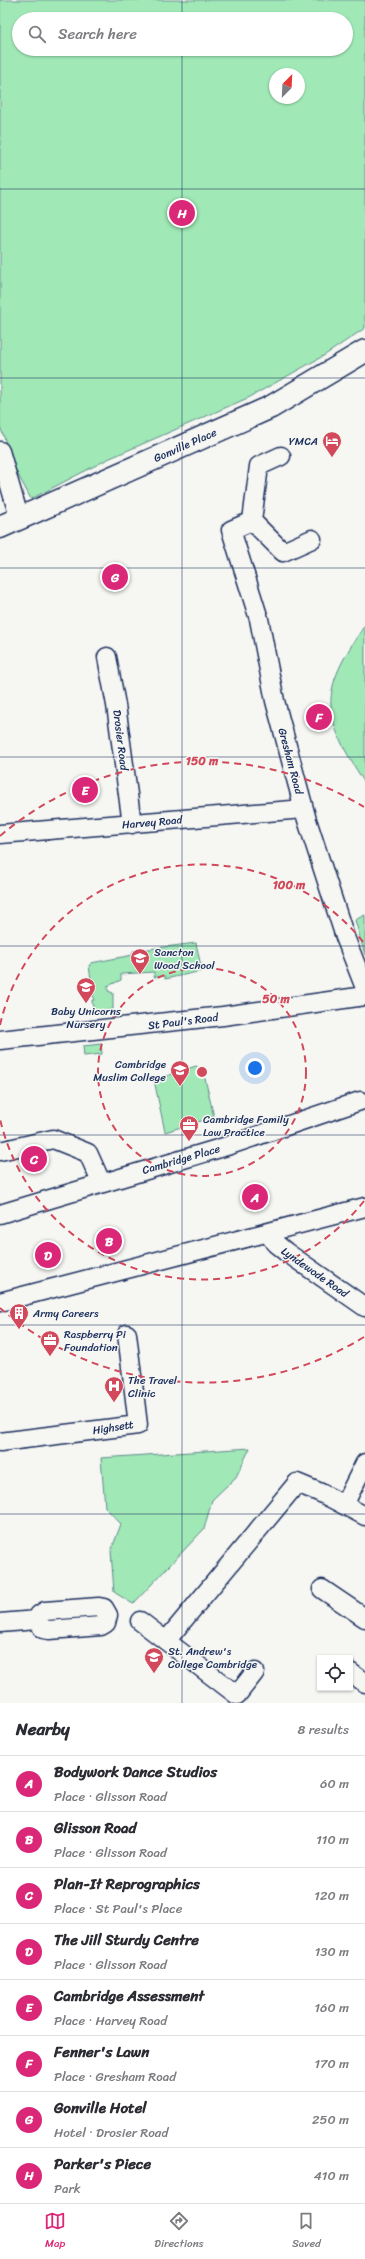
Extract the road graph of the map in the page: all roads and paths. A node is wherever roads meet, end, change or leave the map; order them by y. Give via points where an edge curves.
1 (365, 351) edge
2 (0, 451) edge
3 (281, 456) dead end
4 (19, 517) junction
5 (252, 521) junction
6 (0, 527) edge
7 (312, 539) dead end
8 (107, 657) dead end
9 (304, 809) junction
10 (132, 824) junction
11 (0, 834) edge
12 (365, 988) edge
13 (365, 996) edge
14 (0, 1040) edge
15 (360, 1101) dead end
16 (0, 1151) edge
17 (101, 1182) junction
18 (365, 1208) edge
19 (0, 1214) edge
20 (268, 1233) junction
21 (0, 1302) edge
22 (365, 1307) edge
23 (127, 1334) dead end
24 (0, 1442) edge
25 (365, 1463) edge
26 (344, 1505) junction
27 (365, 1516) edge
28 (322, 1589) dead end
29 (365, 1618) edge
30 (37, 1620) dead end
31 (140, 1621) dead end
32 (0, 1623) edge
33 (166, 1641) junction
34 (255, 1672) dead end
35 (353, 1674) edge
36 (365, 1683) edge

1 - 4 main road, Gonville Place via 271,407
2 - 4 street
3 - 5 street via 259,466
4 - 6 main road, Gonville Place
5 - 7 street via 283,552
5 - 9 street, Gresham Road via 231,530 259,619 275,701
8 - 10 street, Drosier Road
9 - 10 street, Harvey Road
9 - 12 street, Gresham Road via 345,937
10 - 11 street, Harvey Road
13 - 14 street, St Paul's Road via 223,1016
15 - 17 street, Cambridge Place via 227,1146
16 - 17 street via 53,1139 88,1153
17 - 19 street, Cambridge Place
18 - 20 street
20 - 21 street
20 - 22 street, Lyndewode Road via 286,1252
23 - 24 street, Highsett via 138,1425
25 - 26 street
26 - 27 street
26 - 33 street via 297,1483
28 - 29 street
30 - 32 street
31 - 33 street
33 - 34 street via 237,1695
35 - 36 street

